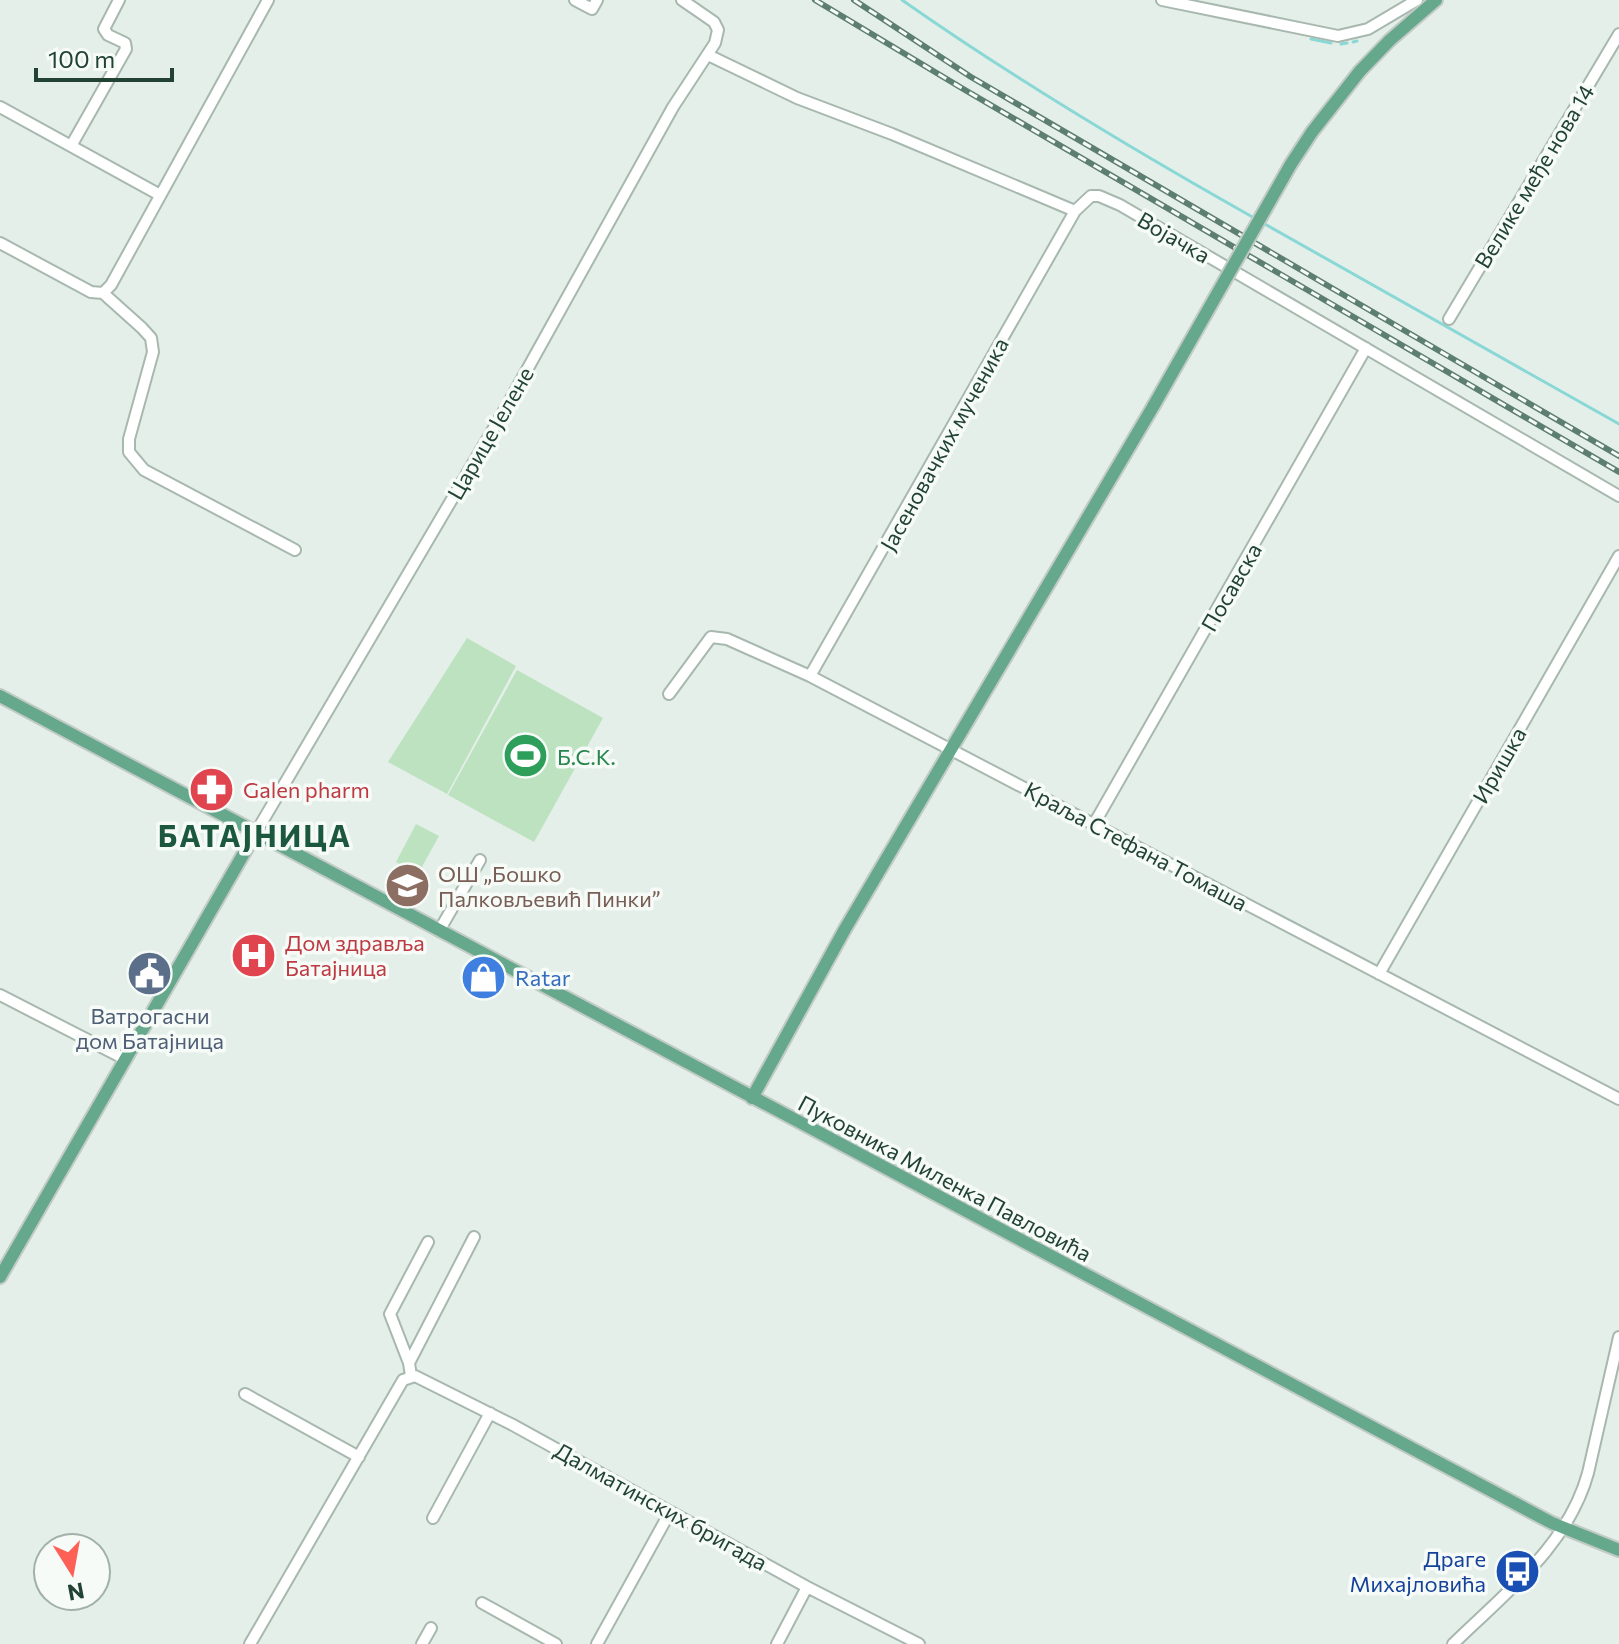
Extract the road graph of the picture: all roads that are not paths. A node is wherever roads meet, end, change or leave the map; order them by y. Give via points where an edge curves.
1 (119, 0) edge
2 (268, 0) edge
3 (575, 0) edge
4 (597, 0) edge
5 (682, 0) edge
6 (1162, 0) edge
7 (1417, 0) edge
8 (1436, 0) edge
9 (1619, 34) edge
10 (708, 55) junction
11 (0, 107) edge
12 (71, 146) junction
13 (160, 195) junction
14 (1075, 211) junction
15 (0, 243) edge
16 (103, 293) junction
17 (1449, 319) dead end
18 (1366, 348) junction
19 (1619, 496) edge
20 (295, 550) dead end
21 (1619, 556) edge
22 (810, 676) junction
23 (669, 694) dead end
24 (0, 696) edge
25 (950, 748) junction
26 (1094, 824) junction
27 (255, 834) junction
28 (480, 860) dead end
29 (439, 931) junction
30 (1379, 974) junction
31 (0, 995) edge
32 (125, 1059) junction
33 (752, 1098) junction
34 (1619, 1099) edge
35 (474, 1237) dead end
36 (428, 1242) dead end
37 (0, 1277) edge
38 (1619, 1337) edge
39 (409, 1363) junction
40 (407, 1378) junction
41 (245, 1394) dead end
42 (490, 1413) junction
43 (359, 1457) junction
44 (670, 1512) junction
45 (433, 1518) dead end
46 (1564, 1529) junction
47 (1619, 1550) edge
48 (807, 1587) junction
49 (482, 1603) dead end
50 (431, 1628) dead end
51 (250, 1644) edge
52 (422, 1644) edge
53 (556, 1644) edge
54 (597, 1644) edge
55 (777, 1644) edge
56 (919, 1644) edge
57 (1453, 1644) edge

1 - 12 street via 104,29 126,49
2 - 13 street
3 - 4 street via 592,9
5 - 10 street, Царице Јелене via 718,30
6 - 7 street via 1338,36 1368,29
8 - 25 main road, bridge via 1360,71 1291,164
9 - 17 street, Велике међе нова 14
10 - 14 street via 797,98
10 - 27 street, Царице Јелене via 673,107 508,404
11 - 12 street
12 - 13 street
13 - 16 street
14 - 18 street, Војачка via 1091,196 1120,205
14 - 22 street, Јасеновачких мученика
15 - 16 street via 91,292
16 - 20 street via 153,345 129,439 135,461
18 - 19 street, Војачка
18 - 26 street, Посавска
21 - 30 street, Иришка
22 - 23 street, Краља Стефана Томаша via 711,637
22 - 25 street, Краља Стефана Томаша
24 - 27 main road, Пуковника Миленка Павловића
25 - 26 street, Краља Стефана Томаша
25 - 33 main road
26 - 30 street, Краља Стефана Томаша
27 - 29 main road, Пуковника Миленка Павловића
27 - 32 main road
28 - 29 street
29 - 33 main road, Пуковника Миленка Павловића
30 - 34 street, Краља Стефана Томаша
31 - 32 street
32 - 37 main road
33 - 46 main road, Пуковника Миленка Павловића
35 - 39 street
36 - 39 street via 390,1314
38 - 46 street via 1582,1495
39 - 40 street
40 - 42 street, Далматинских бригада via 420,1377
40 - 43 street
41 - 43 street
42 - 44 street, Далматинских бригада
42 - 45 street
43 - 51 street
44 - 48 street, Далматинских бригада
44 - 54 street
46 - 47 main road, Пуковника Миленка Павловића
46 - 57 street
48 - 55 street
48 - 56 street, Далматинских бригада
49 - 53 street
50 - 52 street

